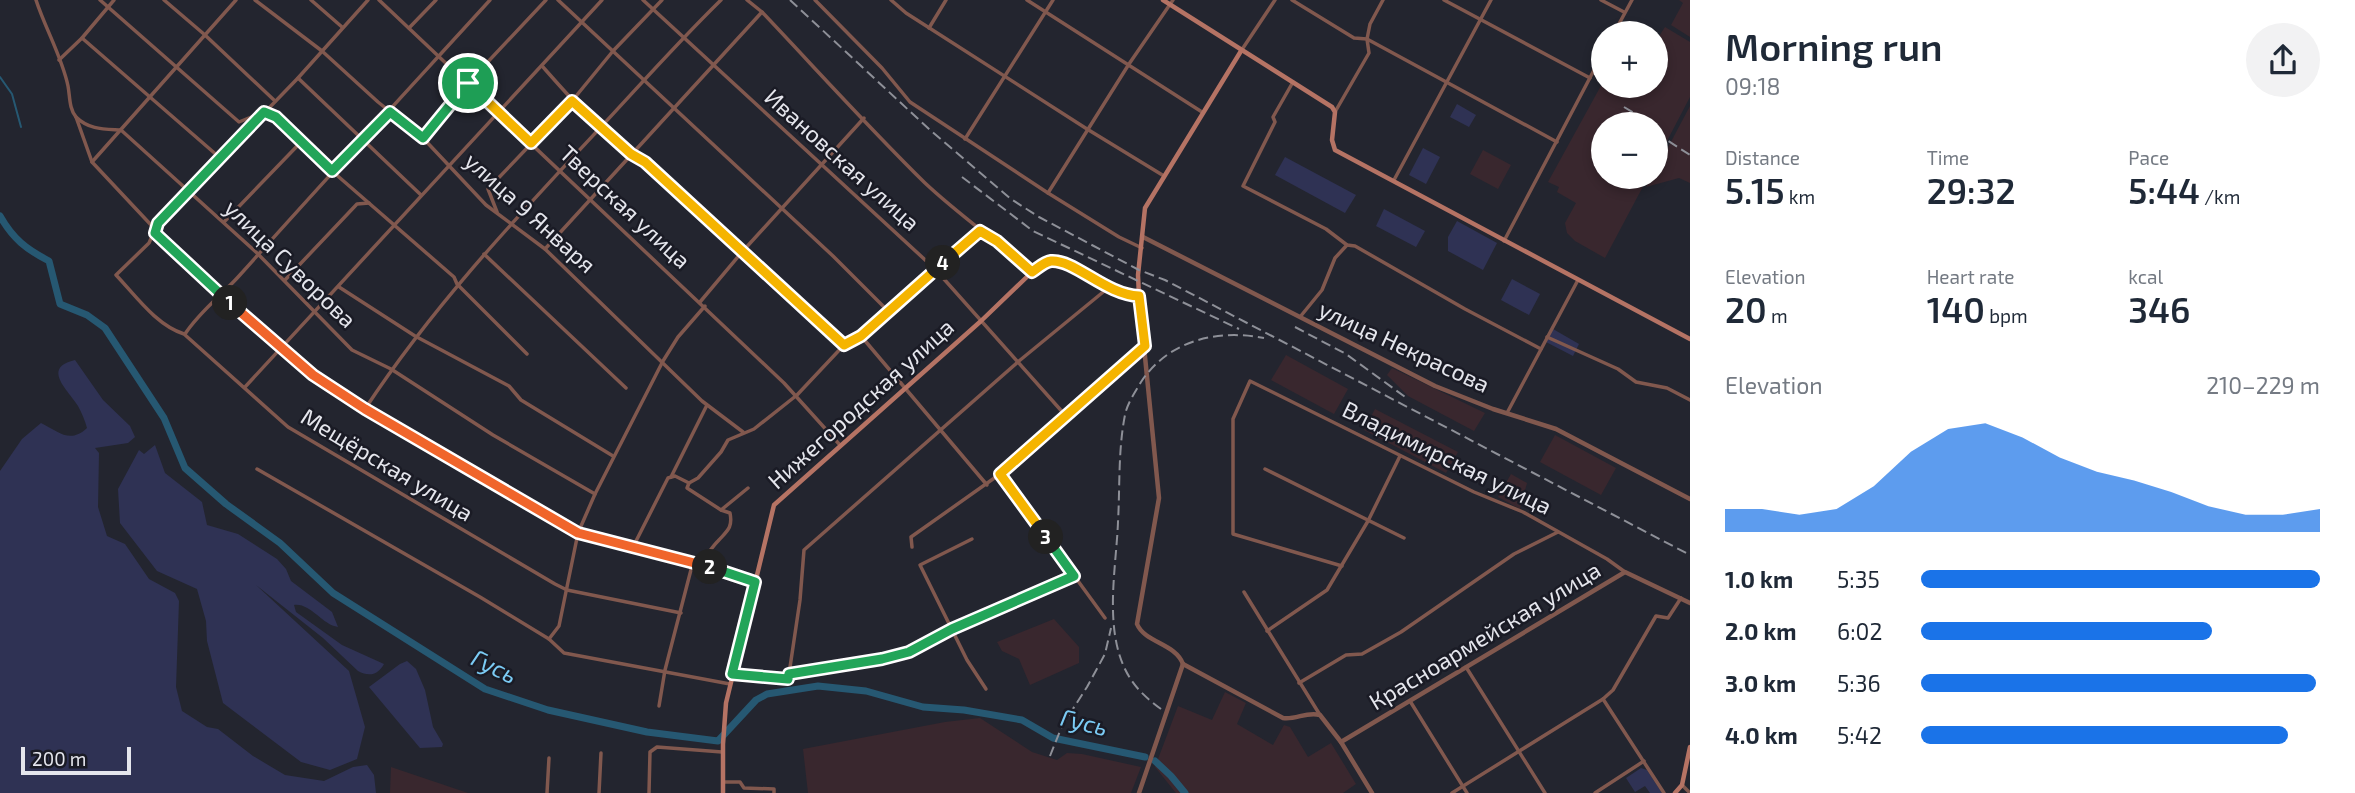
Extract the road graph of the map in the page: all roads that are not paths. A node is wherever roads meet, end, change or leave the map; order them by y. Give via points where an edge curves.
1 (36, 0) edge
2 (100, 0) edge
3 (114, 0) edge
4 (164, 0) edge
5 (236, 0) edge
6 (255, 0) edge
7 (311, 0) edge
8 (368, 0) edge
9 (380, 0) edge
10 (436, 0) edge
11 (490, 0) edge
12 (546, 0) edge
13 (558, 0) edge
14 (602, 0) edge
15 (643, 0) edge
16 (662, 0) edge
17 (721, 0) edge
18 (747, 0) edge
19 (815, 0) edge
20 (891, 0) edge
21 (946, 0) edge
22 (1027, 0) edge
23 (1053, 0) edge
24 (1163, 0) edge
25 (1275, 0) edge
26 (1293, 0) edge
27 (1383, 0) edge
28 (1444, 0) edge
29 (1491, 0) edge
30 (1601, 0) edge
31 (1632, 0) edge
32 (1171, 2) edge
33 (108, 7) junction
34 (653, 9) junction
35 (762, 12) junction
36 (1046, 12) junction
37 (1625, 12) junction
38 (1481, 19) junction
39 (1620, 21) edge
40 (583, 22) junction
41 (342, 27) junction
42 (409, 28) junction
43 (929, 28) junction
44 (205, 35) junction
45 (82, 38) junction
46 (684, 38) junction
47 (1367, 39) junction
48 (323, 51) junction
49 (613, 51) junction
50 (1241, 51) junction
51 (438, 57) junction
52 (59, 60) junction
53 (1129, 64) junction
54 (176, 66) junction
55 (713, 66) junction
56 (542, 67) junction
57 (1006, 77) junction
58 (298, 78) junction
59 (1590, 78) joint
60 (643, 80) junction
61 (1293, 82) junction
62 (468, 83) junction
63 (1445, 83) junction
64 (150, 97) junction
65 (275, 101) junction
66 (572, 101) junction
67 (674, 109) junction
68 (1334, 109) junction
69 (264, 112) junction
70 (390, 112) junction
71 (1202, 112) junction
72 (499, 114) junction
73 (76, 117) junction
74 (864, 118) junction
75 (601, 127) junction
76 (1087, 129) junction
77 (121, 130) junction
78 (363, 138) junction
79 (423, 138) junction
80 (965, 139) junction
81 (302, 142) junction
82 (1557, 142) junction
83 (531, 143) junction
84 (631, 154) junction
85 (219, 157) junction
86 (92, 162) junction
87 (821, 164) junction
88 (449, 165) junction
89 (332, 171) junction
90 (559, 171) junction
91 (1164, 176) junction
92 (1394, 180) junction
93 (187, 191) junction
94 (1048, 193) junction
95 (421, 196) junction
96 (589, 199) junction
97 (369, 203) junction
98 (782, 209) junction
99 (497, 213) junction
100 (224, 222) junction
101 (511, 223) junction
102 (395, 224) junction
103 (980, 231) junction
104 (155, 233) junction
105 (1143, 237) junction
106 (1504, 241) junction
107 (1347, 245) junction
108 (1142, 248) junction
109 (545, 249) junction
110 (742, 252) junction
111 (257, 253) junction
112 (484, 254) junction
113 (935, 269) junction
114 (1032, 272) junction
115 (285, 280) junction
116 (1578, 280) junction
117 (457, 284) junction
118 (339, 287) junction
119 (1108, 288) junction
120 (219, 293) junction
121 (1139, 296) junction
122 (700, 302) junction
123 (705, 306) junction
124 (314, 311) junction
125 (888, 311) junction
126 (1300, 317) junction
127 (981, 321) junction
128 (184, 334) junction
129 (415, 336) junction
130 (861, 336) junction
131 (1547, 337) junction
132 (1690, 339) edge
133 (844, 345) junction
134 (1145, 346) junction
135 (281, 348) junction
136 (1541, 349) junction
137 (527, 354) dead end
138 (663, 361) junction
139 (1019, 362) junction
140 (391, 369) junction
141 (245, 387) junction
142 (906, 387) junction
143 (626, 388) dead end
144 (797, 395) junction
145 (1690, 400) edge
146 (707, 405) junction
147 (365, 409) junction
148 (1507, 413) junction
149 (1066, 416) junction
150 (941, 428) junction
151 (743, 432) junction
152 (840, 445) junction
153 (1401, 455) junction
154 (614, 456) junction
155 (257, 469) dead end
156 (1265, 469) dead end
157 (1000, 474) junction
158 (671, 477) junction
159 (689, 483) junction
160 (987, 485) junction
161 (748, 488) dead end
162 (595, 494) junction
163 (1690, 499) edge
164 (721, 510) junction
165 (1368, 522) junction
166 (1558, 532) junction
167 (578, 533) junction
168 (1404, 538) dead end
169 (972, 539) dead end
170 (633, 547) junction
171 (912, 547) dead end
172 (694, 562) junction
173 (700, 564) junction
174 (1342, 566) junction
175 (1625, 572) junction
176 (1074, 576) junction
177 (755, 582) junction
178 (567, 590) junction
179 (1244, 592) dead end
180 (1681, 598) junction
181 (1690, 603) edge
182 (681, 613) junction
183 (1105, 618) dead end
184 (952, 629) junction
185 (1267, 631) junction
186 (549, 639) junction
187 (1183, 664) junction
188 (1466, 667) junction
189 (665, 670) junction
190 (732, 674) junction
191 (789, 674) junction
192 (1299, 683) junction
193 (730, 684) junction
194 (986, 689) dead end
195 (1603, 699) junction
196 (1410, 701) junction
197 (659, 706) dead end
198 (1320, 715) junction
199 (1341, 742) junction
200 (1690, 747) edge
201 (1518, 750) junction
202 (722, 752) junction
203 (600, 753) dead end
204 (549, 758) dead end
205 (1644, 761) junction
206 (723, 782) junction
207 (1462, 786) junction
208 (1686, 786) edge
209 (547, 793) edge
210 (599, 793) edge
211 (649, 793) edge
212 (723, 793) edge
213 (774, 793) edge
214 (1139, 793) edge
215 (1372, 793) edge
216 (1452, 793) edge
217 (1467, 793) edge
218 (1545, 793) edge
219 (1595, 793) edge
220 (1664, 793) edge
221 (1675, 793) edge
222 (1690, 793) edge

1 - 52 street
2 - 33 street
3 - 33 street
4 - 44 street
5 - 44 street
6 - 48 street, улица 9 Января
7 - 41 street
8 - 41 street
9 - 42 street, Тверская улица
10 - 42 street
11 - 51 street
12 - 62 street
13 - 40 street
14 - 40 street
15 - 34 street, Ивановская улица
16 - 34 street
17 - 46 street
18 - 35 street
19 - 80 street via 909,102
20 - 43 street
21 - 43 street
22 - 36 street
23 - 36 street
24 - 32 main road
25 - 50 street
26 - 47 street via 1354,38
27 - 47 street
28 - 38 street
29 - 38 street
30 - 37 street
31 - 37 street
32 - 50 main road
32 - 53 street
33 - 45 street
33 - 54 street
34 - 46 street, Ивановская улица
34 - 49 street
35 - 55 street
35 - 74 street
36 - 53 street
36 - 57 street
37 - 39 street
38 - 59 street
38 - 63 street
40 - 49 street
40 - 56 street
41 - 48 street
42 - 51 street, Тверская улица
43 - 57 street
44 - 54 street
44 - 65 street
45 - 52 street
45 - 64 street
46 - 55 street, Ивановская улица
46 - 60 street
47 - 63 street
47 - 68 street via 1369,53
48 - 58 street
48 - 70 street, улица 9 Января
49 - 60 street
49 - 66 street
50 - 61 main road
50 - 71 main road
51 - 62 street, Тверская улица
51 - 70 street
52 - 73 street
53 - 71 street
53 - 76 street
54 - 64 street
54 - 69 street via 239,122
55 - 67 street
55 - 87 street, Ивановская улица
56 - 66 street
56 - 72 street
57 - 76 street
57 - 80 street
58 - 65 street
58 - 78 street
59 - 82 street
60 - 67 street
60 - 75 street
61 - 68 main road
61 - 107 street via 1243,186 1326,229
62 - 72 street, Тверская улица
62 - 79 street
63 - 82 street
63 - 92 street
64 - 77 street
64 - 85 street
65 - 69 street
66 - 75 street
66 - 83 street
67 - 84 street
67 - 98 street
68 - 92 main road via 1335,150
69 - 81 street via 276,117
69 - 85 street
70 - 78 street
70 - 79 street, улица 9 Января
71 - 91 main road
72 - 83 street, Тверская улица
72 - 88 street
73 - 77 street via 95,129
73 - 86 street
74 - 87 street
74 - 103 street via 925,183
75 - 84 street
75 - 90 street
76 - 91 street
76 - 94 street
77 - 86 street
77 - 93 street, улица Суворова
78 - 89 street
78 - 95 street
79 - 88 street, улица 9 Января
80 - 94 street
81 - 89 street
81 - 100 street
82 - 106 street
83 - 90 street, Тверская улица
83 - 99 street via 488,189
84 - 96 street
84 - 110 street
85 - 93 street
86 - 104 street
87 - 98 street
87 - 113 street, Ивановская улица
88 - 95 street
88 - 99 street, улица 9 Января
89 - 97 street
89 - 111 street
90 - 96 street, Тверская улица
90 - 101 street
91 - 105 main road via 1145,208
92 - 106 main road
93 - 100 street, улица Суворова
93 - 104 street via 158,223
94 - 108 street
95 - 102 street
96 - 109 street
96 - 122 street, Тверская улица
97 - 102 street
97 - 115 street via 357,204
98 - 110 street
98 - 125 street
99 - 101 street, улица 9 Января
100 - 111 street, улица Суворова
101 - 109 street, улица 9 Января
101 - 112 street
102 - 117 street
102 - 118 street
103 - 113 street
103 - 114 street
104 - 120 street
104 - 128 street, Мещёрская улица via 116,275 162,322
105 - 108 main road
105 - 126 street, улица Некрасова
106 - 116 main road
107 - 126 street via 1335,258 1322,290
107 - 136 street
108 - 121 main road
109 - 138 street, улица 9 Января
110 - 122 street
110 - 133 street
111 - 115 street, улица Суворова
111 - 120 street
112 - 117 street
112 - 143 street
113 - 125 street
113 - 127 street, Ивановская улица
114 - 119 main road, Нижегородская улица via 1046,262 1063,262
114 - 127 main road, Нижегородская улица
115 - 124 street, улица Суворова
116 - 131 street
116 - 132 main road
117 - 129 street
117 - 137 street
118 - 124 street
118 - 129 street
119 - 121 main road, Нижегородская улица
119 - 139 street
120 - 128 street
120 - 135 street
121 - 134 street
122 - 123 street, Тверская улица
123 - 138 street
123 - 144 street, Тверская улица
124 - 135 street
124 - 140 street, улица Суворова via 352,350
125 - 130 street
126 - 148 street, улица Некрасова via 1434,386
127 - 139 street, Ивановская улица
127 - 142 main road, Нижегородская улица
128 - 141 street, Мещёрская улица
129 - 140 street
129 - 154 street via 509,386 522,400
130 - 133 street
130 - 142 street
131 - 136 street
131 - 145 street via 1636,382 1667,388
133 - 144 street
134 - 149 street
134 - 187 street via 1158,498 1137,624 1142,632 1176,652
135 - 141 street
135 - 147 street
136 - 148 street
138 - 146 street, улица 9 Января
138 - 154 street
139 - 149 street, Ивановская улица
139 - 150 street
140 - 147 street
140 - 162 street, улица Суворова
141 - 178 street, Мещёрская улица via 288,427
142 - 150 street
142 - 152 main road, Нижегородская улица
144 - 151 street via 754,429
144 - 152 street, Тверская улица
146 - 151 street, улица 9 Января
146 - 158 street
147 - 167 street
148 - 163 street, улица Некрасова via 1556,429
149 - 157 street
150 - 160 street
150 - 191 street via 804,550
151 - 159 street via 728,440
152 - 177 main road, Нижегородская улица via 774,505
153 - 165 street
153 - 166 street, Владимирская улица
153 - 174 street, Владимирская улица via 1250,381 1233,419 1233,534
154 - 162 street
155 - 186 street
156 - 165 street
157 - 160 street
157 - 176 street
158 - 159 street
158 - 170 street
159 - 164 street via 687,488
160 - 171 street via 911,537
161 - 164 street
162 - 167 street
164 - 173 street via 730,513 729,532
165 - 168 street
165 - 174 street
166 - 175 street, Владимирская улица
166 - 192 street via 1514,554 1401,632 1362,654 1346,655
167 - 170 street
167 - 178 street
169 - 184 street via 920,565
170 - 172 street
172 - 173 street
172 - 182 street
173 - 177 street
174 - 185 street via 1327,590
175 - 180 street, Красноармейская улица
175 - 188 street, Красноармейская улица
176 - 183 street
176 - 184 street
177 - 190 main road, Нижегородская улица
178 - 182 street, Мещёрская улица
178 - 186 street via 559,626
179 - 185 street
180 - 181 street
180 - 195 street via 1668,618 1656,616 1613,690
182 - 189 street
184 - 191 street via 909,652
184 - 194 street
185 - 192 street
186 - 189 street via 564,653
187 - 198 street via 1283,718
187 - 214 street
188 - 196 street, Красноармейская улица
188 - 201 street
189 - 193 street
189 - 197 street
190 - 191 street via 788,679
190 - 193 main road, Нижегородская улица
192 - 198 street
193 - 202 main road, Нижегородская улица
195 - 201 street
195 - 205 street
196 - 199 street, Красноармейская улица
196 - 207 street
198 - 199 street
199 - 215 street
200 - 208 main road
201 - 207 street
201 - 218 street
202 - 206 main road, Нижегородская улица
202 - 211 street via 657,747 650,752
203 - 210 street
204 - 209 street
205 - 219 street
205 - 220 street
206 - 212 main road, Нижегородская улица
206 - 213 street via 774,789
207 - 216 street
207 - 217 street
208 - 221 main road
208 - 222 street

